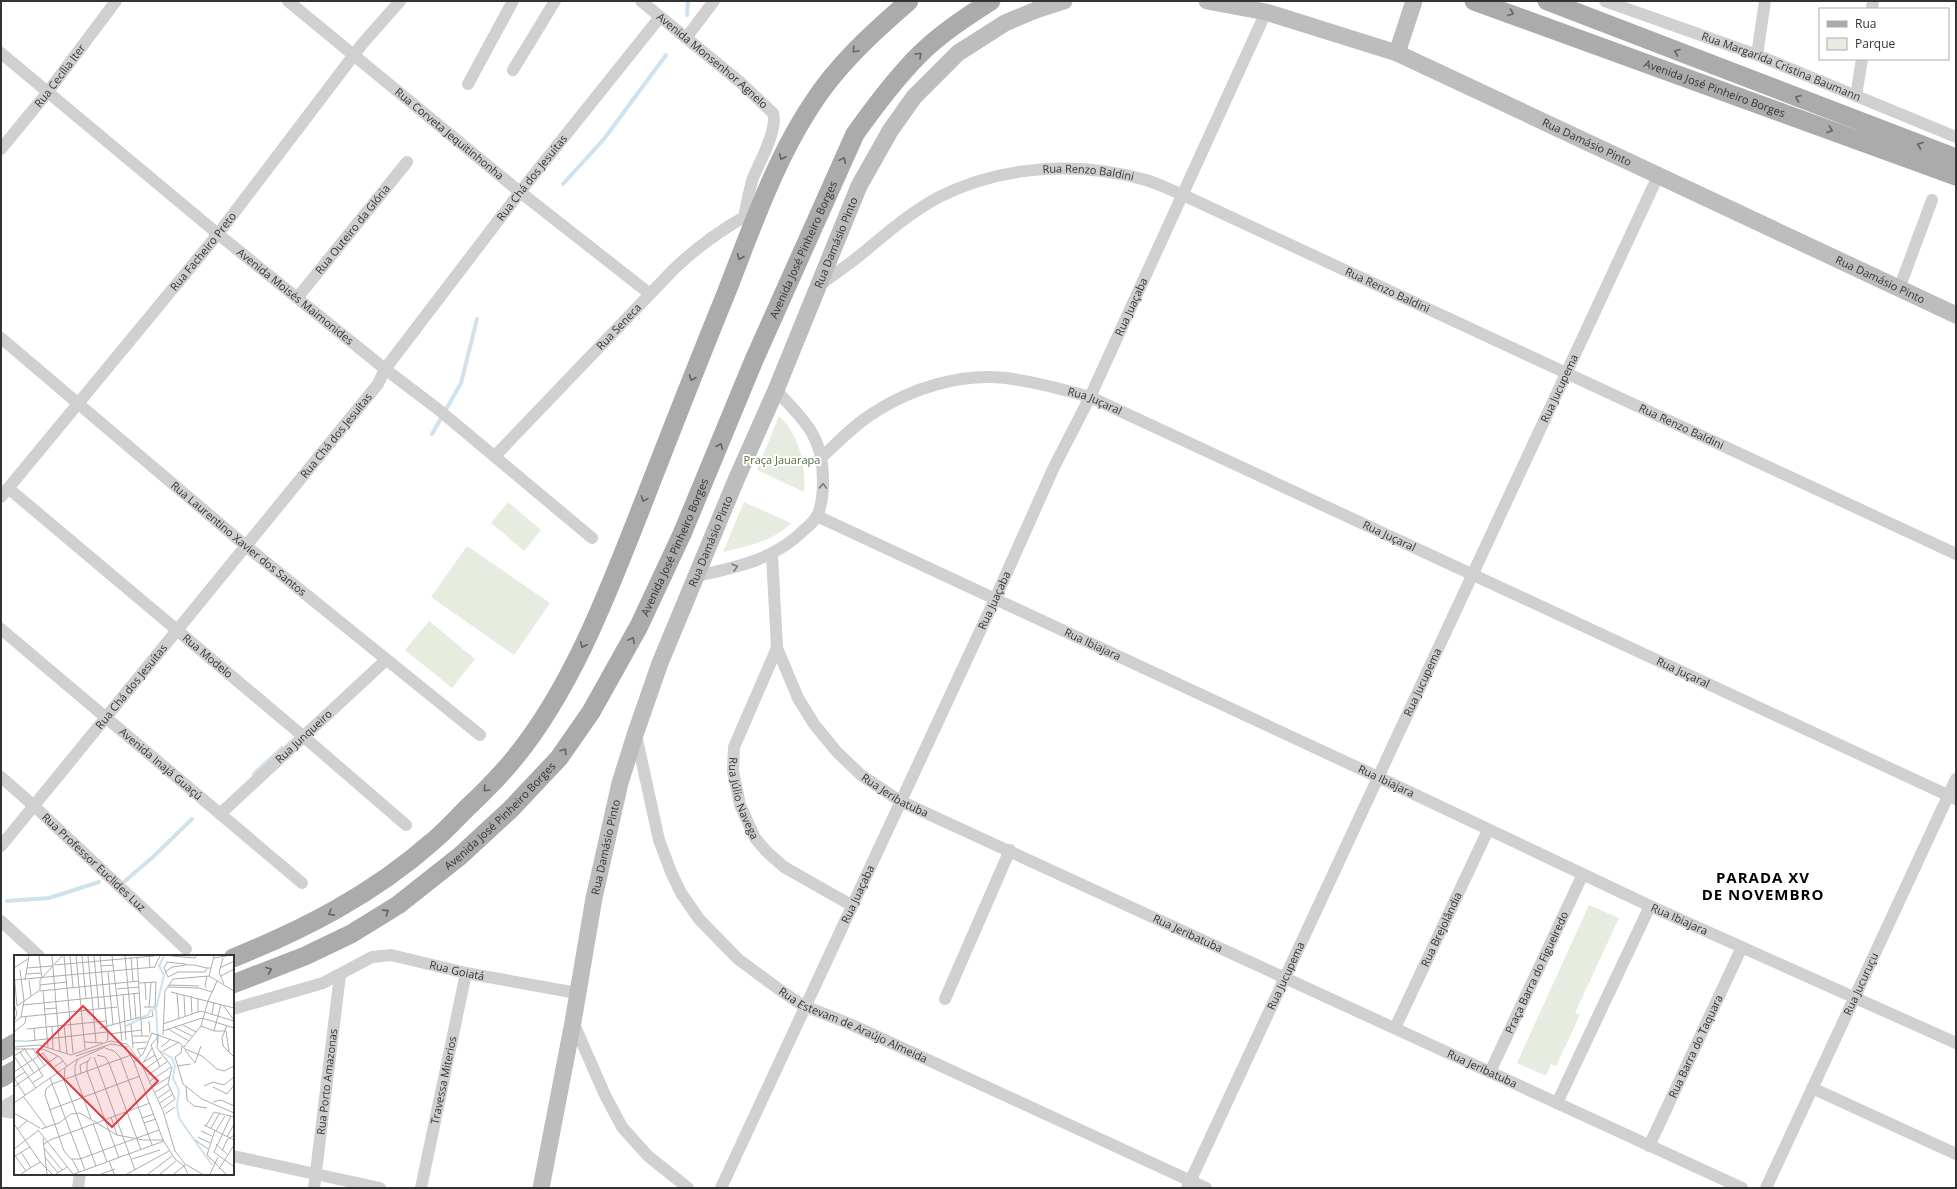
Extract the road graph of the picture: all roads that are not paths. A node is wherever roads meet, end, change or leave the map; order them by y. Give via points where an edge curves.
1 (116, 1) edge
2 (288, 1) edge
3 (400, 1) edge
4 (513, 1) edge
5 (555, 1) edge
6 (641, 1) edge
7 (714, 1) edge
8 (909, 1) edge
9 (991, 1) edge
10 (1064, 1) edge
11 (1207, 1) edge
12 (1414, 1) edge
13 (1474, 1) edge
14 (1547, 1) edge
15 (1605, 1) edge
16 (1766, 1) edge
17 (1639, 7) edge
18 (1266, 12) junction
19 (662, 19) junction
20 (684, 37) junction
21 (1, 53) edge
22 (354, 54) junction
23 (1397, 54) junction
24 (1757, 55) junction
25 (1862, 60) edge
26 (513, 70) dead end
27 (468, 84) dead end
28 (47, 93) junction
29 (1856, 96) junction
30 (1956, 137) edge
31 (1, 149) edge
32 (1956, 158) edge
33 (407, 162) dead end
34 (1658, 176) junction
35 (1956, 176) edge
36 (520, 192) junction
37 (1183, 195) junction
38 (1932, 200) dead end
39 (749, 219) junction
40 (218, 234) junction
41 (820, 285) junction
42 (1899, 290) junction
43 (650, 294) junction
44 (298, 298) junction
45 (1956, 315) edge
46 (1, 338) edge
47 (385, 370) junction
48 (1565, 372) junction
49 (776, 390) junction
50 (1090, 396) junction
51 (79, 404) junction
52 (495, 456) junction
53 (821, 458) junction
54 (4, 493) edge
55 (817, 516) junction
56 (592, 538) dead end
57 (246, 546) junction
58 (1956, 554) edge
59 (772, 555) junction
60 (1473, 575) junction
61 (697, 576) junction
62 (995, 599) junction
63 (1, 629) edge
64 (177, 631) junction
65 (777, 648) junction
66 (386, 660) junction
67 (106, 717) junction
68 (636, 732) junction
69 (480, 735) dead end
70 (304, 737) junction
71 (1, 777) edge
72 (1378, 777) junction
73 (1956, 779) edge
74 (1952, 797) edge
75 (900, 801) junction
76 (34, 806) junction
77 (220, 814) junction
78 (406, 825) dead end
79 (1488, 830) junction
80 (1, 846) edge
81 (1010, 850) junction
82 (1583, 874) junction
83 (302, 883) dead end
84 (851, 905) junction
85 (1650, 906) junction
86 (1, 921) edge
87 (1742, 947) junction
88 (186, 949) dead end
89 (38, 955) edge
90 (234, 958) edge
91 (466, 973) junction
92 (340, 975) junction
93 (1285, 977) junction
94 (234, 984) edge
95 (577, 993) junction
96 (1854, 998) junction
97 (945, 999) dead end
98 (805, 1006) junction
99 (234, 1010) edge
100 (573, 1022) junction
101 (1395, 1028) junction
102 (14, 1044) edge
103 (1956, 1044) edge
104 (1, 1051) edge
105 (14, 1071) edge
106 (1490, 1072) junction
107 (1, 1078) edge
108 (1812, 1088) junction
109 (14, 1101) edge
110 (1557, 1103) junction
111 (1, 1110) edge
112 (14, 1113) edge
113 (1649, 1146) junction
114 (1956, 1154) edge
115 (234, 1156) edge
116 (316, 1174) junction
117 (80, 1175) edge
118 (1189, 1184) edge
119 (78, 1188) edge
120 (314, 1188) edge
121 (380, 1188) edge
122 (421, 1188) edge
123 (541, 1188) edge
124 (688, 1188) edge
125 (721, 1188) edge
126 (1206, 1188) edge
127 (1742, 1188) edge
128 (1766, 1188) edge

1 - 28 street, Rua Cecília Iter
2 - 22 street, Rua Corveta Jequitinhonha
3 - 22 street, Rua Facheiro Preto
4 - 27 street
5 - 26 street
6 - 19 street, Avenida Monsenhor Agnelo
7 - 20 street
8 -> 39 main road via 855,49 824,87 793,135
94 -> 9 main road, Avenida José Pinheiro Borges via 305,956 345,937 398,904 460,856 511,809 559,758 591,712 640,626 682,534 754,360 855,134 879,100 920,54 958,23
10 - 41 street, Rua Damásio Pinto via 1005,23 978,39 958,53 914,97 890,132 859,186
11 - 18 street, Rua Damásio Pinto
12 - 23 street
13 -> 35 main road, Avenida José Pinheiro Borges
32 -> 14 main road, Avenida José Pinheiro Borges
15 - 17 street, Rua Margarida Cristina Baumann
16 - 24 street
17 - 24 street, Rua Margarida Cristina Baumann
18 - 23 street, Rua Damásio Pinto
18 - 37 street, Rua Juaçaba
19 - 20 street, Avenida Monsenhor Agnelo
19 - 36 street, Rua Chá dos Jesuítas
20 - 39 street, Avenida Monsenhor Agnelo via 746,87 773,113 773,129 753,179
21 - 28 street, Avenida Moisés Maimonides
22 - 36 street, Rua Corveta Jequitinhonha
22 - 40 street, Rua Facheiro Preto
23 - 34 street, Rua Damásio Pinto
24 - 29 street, Rua Margarida Cristina Baumann
25 - 29 street
28 - 31 street, Rua Cecília Iter
28 - 40 street, Avenida Moisés Maimonides
29 - 30 street, Rua Margarida Cristina Baumann
33 - 44 street, Rua Outeiro da Glória
34 - 42 street, Rua Damásio Pinto
34 - 48 street, Rua Jucupema
36 - 43 street, Rua Corveta Jequitinhonha
36 - 47 street, Rua Chá dos Jesuítas
37 - 41 street, Rua Renzo Baldini via 1147,180 1088,170 1058,168 992,177 940,197 911,214
37 - 48 street, Rua Renzo Baldini
37 - 50 street, Rua Juaçaba
38 - 42 street
39 - 43 street, Rua Seneca via 713,235
39 -> 90 main road via 620,560 570,672 540,724 513,760 482,793 432,842 391,874 366,892 307,926
40 - 44 street, Avenida Moisés Maimonides
40 - 51 street, Rua Facheiro Preto
41 - 49 street, Rua Damásio Pinto
42 - 45 street, Rua Damásio Pinto
43 - 52 street, Rua Seneca
44 - 47 street, Avenida Moisés Maimonides
46 - 51 street, Rua Laurentino Xavier dos Santos
47 - 52 street, Avenida Moisés Maimonides
47 - 57 street, Rua Chá dos Jesuítas via 378,384
48 - 58 street, Rua Renzo Baldini
48 - 60 street, Rua Jucupema
49 - 53 street via 813,435
49 - 61 street, Rua Damásio Pinto
50 - 53 street, Rua Juçaral via 1038,383 1004,378 957,380 927,388 874,412
50 - 60 street, Rua Juçaral
50 - 62 street, Rua Juaçaba via 1054,467
51 - 54 street, Rua Facheiro Preto
51 - 57 street, Rua Laurentino Xavier dos Santos
52 - 56 street, Avenida Moisés Maimonides
55 -> 53 street via 823,486
54 - 64 street, Rua Modelo
55 - 59 street via 797,538
55 - 62 street, Rua Ibiajara
57 - 64 street, Rua Chá dos Jesuítas
57 - 66 street, Rua Laurentino Xavier dos Santos
61 -> 59 street via 726,570
59 - 65 street, Rua Jeribatuba
60 - 72 street, Rua Jucupema
60 - 74 street, Rua Juçaral
61 - 68 street, Rua Damásio Pinto via 660,663
62 - 72 street, Rua Ibiajara
62 - 75 street, Rua Juaçaba
63 - 67 street, Avenida Inajá Guaçú
64 - 67 street, Rua Chá dos Jesuítas
64 - 70 street, Rua Modelo
65 - 75 street, Rua Jeribatuba via 798,698 814,724 837,752 861,775
65 - 84 street, Rua Júlio Navega via 734,747 733,771 740,805 755,838 767,852 784,867
66 - 69 street, Rua Laurentino Xavier dos Santos
66 - 70 street, Rua Junqueiro
67 - 76 street, Rua Chá dos Jesuítas
67 - 77 street, Avenida Inajá Guaçú
68 - 95 street, Rua Damásio Pinto via 612,818
68 - 98 street, Rua Estevam de Araújo Almeida via 659,840 681,893 700,919 738,959
70 - 77 street, Rua Junqueiro
70 - 78 street, Rua Modelo
71 - 76 street, Rua Professor Euclides Luz
72 - 79 street, Rua Ibiajara
72 - 93 street, Rua Jucupema
73 - 74 street, Rua Jucuruçu
74 - 96 street, Rua Jucuruçu
75 - 81 street, Rua Jeribatuba
75 - 84 street, Rua Juaçaba
76 - 80 street, Rua Chá dos Jesuítas
76 - 88 street, Rua Professor Euclides Luz
77 - 83 street, Avenida Inajá Guaçú
79 - 82 street, Rua Ibiajara
79 - 101 street, Rua Brejolândia
81 - 93 street, Rua Jeribatuba
81 - 97 street
82 - 85 street, Rua Ibiajara
82 - 106 street, Praça Barra do Figueiredo
84 - 98 street, Rua Juaçaba
85 - 87 street, Rua Ibiajara
85 - 110 street
86 - 89 street
87 - 96 street, Rua Ibiajara
87 - 113 street, Rua Barra do Taquara
91 - 92 street, Rua Goiatá via 391,954 372,957
91 - 95 street, Rua Goiatá
91 - 122 street, Travessa Miterios
92 - 99 street, Rua Goiatá via 323,984
92 - 116 street, Rua Porto Amazonas
93 - 101 street, Rua Jeribatuba
93 - 118 street, Rua Jucupema
95 - 100 street, Rua Damásio Pinto
96 - 103 street, Rua Ibiajara
96 - 108 street, Rua Jucuruçu
98 - 118 street, Rua Estevam de Araújo Almeida via 850,1024
98 - 125 street, Rua Juaçaba
100 - 123 street, Rua Damásio Pinto
100 - 124 street via 622,1127 648,1156
101 - 106 street, Rua Jeribatuba
102 - 104 main road
105 - 107 main road
106 - 110 street, Rua Jeribatuba
108 - 114 street
108 - 128 street, Rua Jucuruçu
109 - 111 street
110 - 113 street, Rua Jeribatuba
111 - 112 street
113 - 127 street, Rua Jeribatuba
115 - 116 street
116 - 120 street, Rua Porto Amazonas
116 - 121 street
117 - 119 street
118 - 126 street, Rua Estevam de Araújo Almeida

